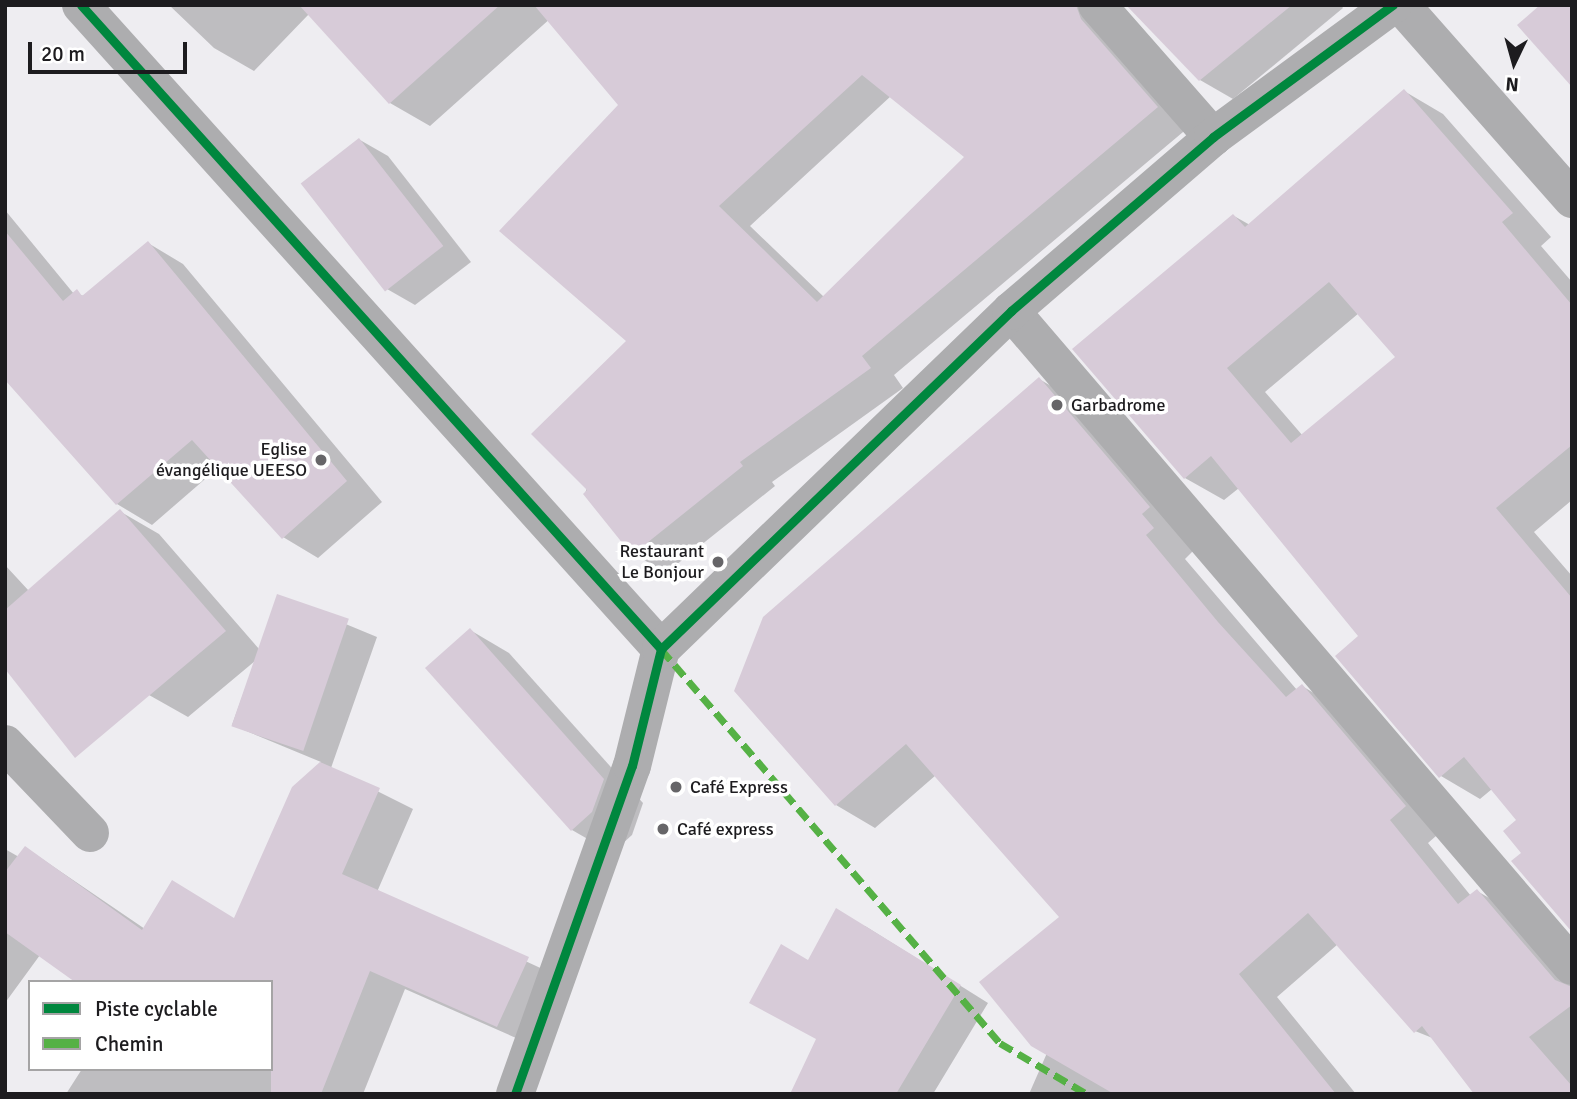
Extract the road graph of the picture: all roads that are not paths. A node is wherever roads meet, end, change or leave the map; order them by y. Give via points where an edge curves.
1 (80, 5) edge
2 (1097, 5) edge
3 (1393, 5) edge
4 (1401, 5) edge
5 (1213, 137) junction
6 (1572, 199) edge
7 (1012, 311) junction
8 (661, 649) junction
9 (5, 744) edge
10 (90, 833) dead end
11 (1572, 966) edge
12 (515, 1094) edge

1 - 8 street
2 - 5 street
3 - 5 street
4 - 6 street
5 - 7 street
7 - 8 street
7 - 11 street
8 - 12 street via 632,766
9 - 10 street

